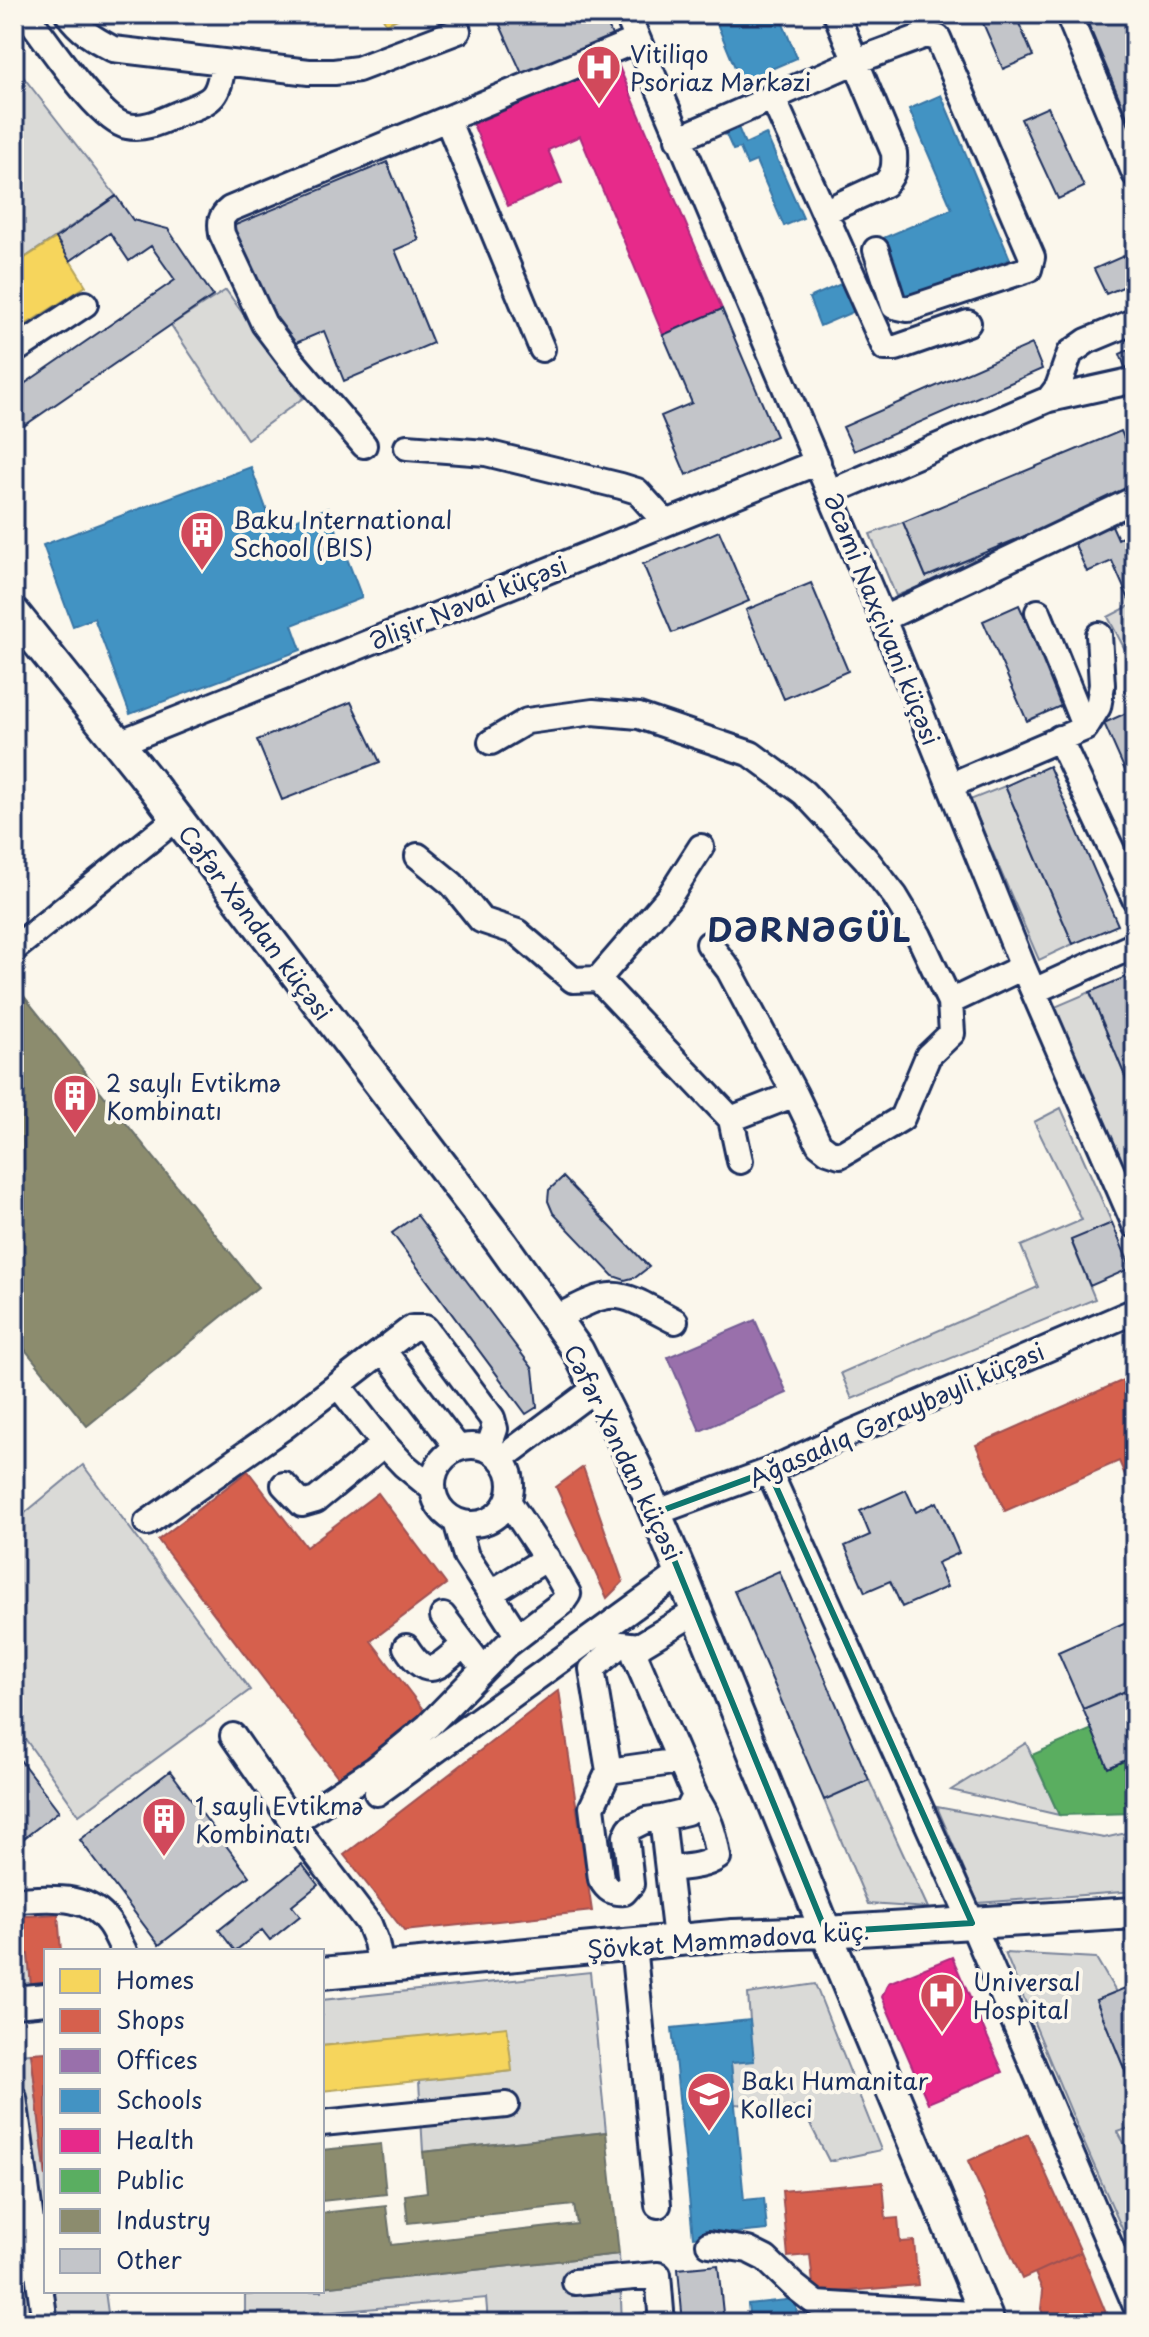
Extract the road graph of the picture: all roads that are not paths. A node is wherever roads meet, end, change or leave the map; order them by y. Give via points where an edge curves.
1 (26, 14) edge
2 (68, 14) edge
3 (627, 14) edge
4 (836, 14) edge
5 (1068, 14) edge
6 (936, 25) edge
7 (458, 31) dead end
8 (637, 40) junction
9 (856, 61) junction
10 (223, 63) junction
11 (772, 96) junction
12 (447, 119) junction
13 (678, 139) junction
14 (1135, 174) edge
15 (824, 212) junction
16 (876, 250) dead end
17 (85, 304) dead end
18 (1135, 321) edge
19 (968, 323) dead end
20 (542, 349) dead end
21 (14, 351) edge
22 (1135, 380) edge
23 (1049, 399) junction
24 (364, 445) dead end
25 (407, 447) dead end
26 (818, 462) junction
27 (831, 492) junction
28 (1135, 499) edge
29 (666, 523) junction
30 (1038, 612) dead end
31 (14, 613) edge
32 (883, 619) junction
33 (1099, 635) dead end
34 (1085, 728) junction
35 (1059, 738) junction
36 (491, 742) dead end
37 (119, 743) junction
38 (951, 785) junction
39 (177, 818) junction
40 (701, 847) dead end
41 (418, 856) dead end
42 (1135, 899) edge
43 (16, 944) edge
44 (709, 944) dead end
45 (1135, 945) edge
46 (1023, 967) junction
47 (598, 979) junction
48 (1034, 991) junction
49 (950, 1002) junction
50 (795, 1094) junction
51 (731, 1119) junction
52 (740, 1161) dead end
53 (1135, 1225) edge
54 (1135, 1311) edge
55 (556, 1318) junction
56 (675, 1321) dead end
57 (383, 1350) junction
58 (338, 1385) junction
59 (596, 1388) junction
60 (384, 1444) junction
61 (458, 1448) junction
62 (495, 1454) junction
63 (769, 1471) junction
64 (284, 1485) dead end
65 (433, 1489) junction
66 (508, 1501) junction
67 (655, 1513) junction
68 (456, 1521) junction
69 (147, 1523) dead end
70 (547, 1558) junction
71 (681, 1573) junction
72 (491, 1593) junction
73 (697, 1611) junction
74 (443, 1616) dead end
75 (518, 1636) junction
76 (464, 1645) junction
77 (639, 1646) junction
78 (406, 1647) dead end
79 (483, 1669) junction
80 (233, 1736) dead end
81 (680, 1761) junction
82 (609, 1771) junction
83 (377, 1793) dead end
84 (695, 1796) junction
85 (662, 1818) junction
86 (293, 1823) junction
87 (668, 1869) junction
88 (14, 1900) edge
89 (1135, 1913) edge
90 (972, 1923) junction
91 (826, 1932) junction
92 (676, 1939) junction
93 (633, 1944) junction
94 (123, 1949) edge
95 (381, 1967) junction
96 (324, 1973) edge
97 (44, 1999) edge
98 (14, 2002) edge
99 (14, 2098) edge
100 (506, 2105) dead end
101 (324, 2123) edge
102 (658, 2205) dead end
103 (709, 2244) dead end
104 (575, 2282) dead end
105 (1134, 2296) edge
106 (987, 2319) edge
107 (45, 2323) edge
108 (662, 2323) edge

1 - 10 street via 99,109 124,126 144,128 211,100
2 - 10 street via 78,28 113,49
3 - 8 street, Əcəmi Naxçivani küçəsi
4 - 9 street
5 - 14 street
6 - 9 street via 926,35
6 - 16 street via 1031,264 1029,269 901,309 894,306
7 - 10 street via 358,69 309,72
8 - 12 street
8 - 13 street, Əcəmi Naxçivani küçəsi
9 - 11 street
9 - 15 street via 895,165 885,184
11 - 13 street
11 - 15 street
12 - 20 street
12 - 24 street via 230,209 220,223 264,324
13 - 26 street, Əcəmi Naxçivani küçəsi
15 - 19 street via 885,348
17 - 21 street
18 - 23 street via 1070,353
22 - 23 street
23 - 27 street
25 - 29 street via 486,453 621,486 637,491
26 - 27 street, Əcəmi Naxçivani küçəsi
26 - 29 street, Əlişir Nəvai küçəsi
27 - 32 street, Əcəmi Naxçivani küçəsi
28 - 32 street
29 - 37 street, Əlişir Nəvai küçəsi
30 - 34 street
31 - 37 main road, Cəfər Xəndan küçəsi
32 - 38 street, Əcəmi Naxçivani küçəsi
33 - 34 street via 1102,685 1098,707
34 - 35 street
35 - 38 street
35 - 42 street
36 - 49 street via 527,721 593,712 639,716 751,754 804,793 866,859 919,936
37 - 39 main road, Cəfər Xəndan küçəsi
38 - 46 street, Əcəmi Naxçivani küçəsi
39 - 43 street
39 - 55 main road, Cəfər Xəndan küçəsi
40 - 47 street via 669,897
41 - 47 street via 452,884 481,920 517,932 573,980
44 - 50 street via 729,970
45 - 48 street
46 - 48 street, Əcəmi Naxçivani küçəsi
46 - 49 street
47 - 51 street
48 - 53 street, Əcəmi Naxçivani küçəsi
49 - 50 street via 952,1033 928,1056 902,1118 840,1155 819,1144
50 - 51 street
51 - 52 street
54 - 63 street, Ağasadıq Gəraybəyli küçəsi
55 - 56 street via 592,1299 625,1295
55 - 59 main road, Cəfər Xəndan küçəsi
57 - 58 street
57 - 61 street
57 - 62 street via 412,1328 425,1328 492,1418
58 - 60 street
58 - 69 street
59 - 62 street
59 - 67 main road, Cəfər Xəndan küçəsi
60 - 64 street via 308,1504
60 - 65 street
61 - 62 street via 478,1446
61 - 65 street via 442,1460
62 - 66 street via 509,1471
63 - 67 street, Ağasadıq Gəraybəyli küçəsi
63 - 90 street
65 - 68 street via 441,1508
66 - 68 street via 487,1522
66 - 70 street
67 - 71 main road, Cəfər Xəndan küçəsi
68 - 72 street via 466,1556
70 - 72 street
70 - 75 street via 568,1594
71 - 73 main road, Cəfər Xəndan küçəsi
71 - 83 street
72 - 75 street
73 - 77 street
73 - 91 main road, Cəfər Xəndan küçəsi
74 - 76 street
75 - 79 street
76 - 78 street via 433,1668 415,1661
76 - 79 street
77 - 81 street via 635,1656
77 - 82 street via 621,1644 592,1669
79 - 86 street via 428,1726 375,1769
80 - 86 street
81 - 82 street
81 - 84 street
82 - 85 street via 592,1807 606,1889 624,1892 631,1884 626,1836 630,1828
84 - 85 street via 687,1812
84 - 87 street via 709,1817 718,1857
85 - 87 street
86 - 95 street via 369,1924
87 - 92 street
88 - 94 street via 87,1904 111,1924
89 - 90 main road, Şövkət Məmmədova küç.
90 - 91 main road, Şövkət Məmmədova küç.
90 - 105 street
91 - 92 main road, Şövkət Məmmədova küç.
91 - 106 main road, Cəfər Xəndan küçəsi
92 - 93 main road, Şövkət Məmmədova küç.
93 - 95 main road, Şövkət Məmmədova küç.
93 - 102 street
95 - 96 main road, Şövkət Məmmədova küç.
97 - 98 main road
99 - 107 street
100 - 101 street
103 - 106 street via 748,2250 766,2259 817,2304
104 - 108 street via 658,2275

